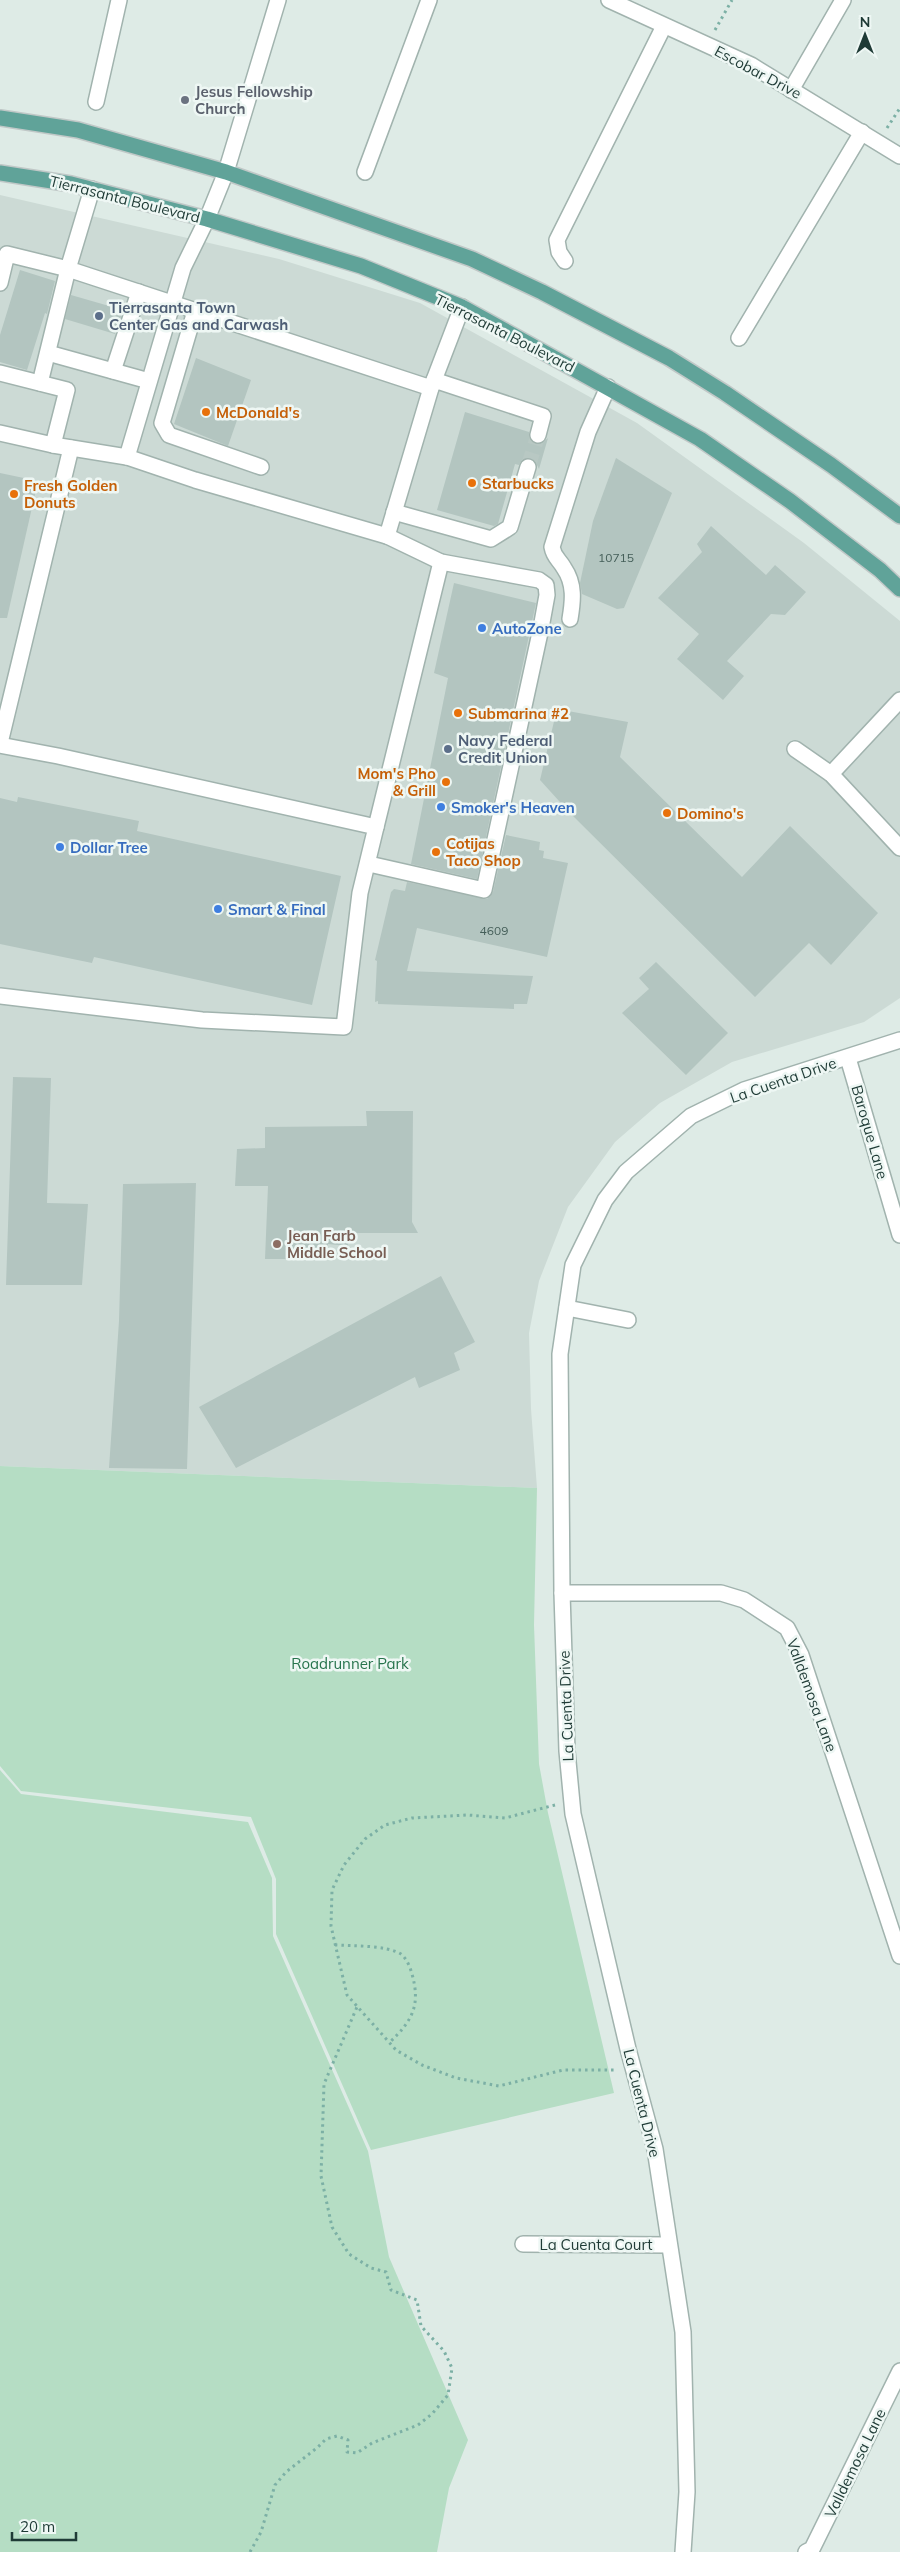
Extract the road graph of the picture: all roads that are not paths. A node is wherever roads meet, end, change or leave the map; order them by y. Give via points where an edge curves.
1 (119, 0) edge
2 (278, 0) edge
3 (429, 0) edge
4 (843, 0) edge
5 (618, 2) edge
6 (664, 26) junction
7 (791, 90) junction
8 (96, 102) dead end
9 (0, 118) edge
10 (862, 132) junction
11 (900, 156) edge
12 (226, 172) junction
13 (365, 172) dead end
14 (0, 173) edge
15 (92, 189) junction
16 (207, 219) junction
17 (565, 261) dead end
18 (68, 269) junction
19 (0, 283) edge
20 (139, 292) junction
21 (172, 303) junction
22 (462, 307) junction
23 (195, 311) junction
24 (740, 338) dead end
25 (48, 353) junction
26 (113, 371) junction
27 (0, 373) edge
28 (149, 381) junction
29 (40, 383) junction
30 (432, 384) junction
31 (608, 387) junction
32 (0, 433) edge
33 (538, 434) tunnel mouth
34 (53, 445) junction
35 (71, 448) junction
36 (127, 457) junction
37 (261, 467) dead end
38 (528, 467) tunnel mouth
39 (394, 512) junction
40 (900, 516) edge
41 (387, 536) junction
42 (441, 562) junction
43 (900, 589) edge
44 (570, 620) dead end
45 (900, 700) edge
46 (0, 744) edge
47 (795, 749) dead end
48 (831, 774) junction
49 (376, 827) junction
50 (900, 848) edge
51 (369, 864) junction
52 (0, 996) edge
53 (900, 1040) edge
54 (848, 1058) junction
55 (900, 1235) edge
56 (567, 1308) junction
57 (628, 1320) dead end
58 (562, 1593) junction
59 (900, 1956) edge
60 (523, 2244) dead end
61 (669, 2245) junction
62 (900, 2372) edge
63 (683, 2552) edge
64 (806, 2552) edge

1 - 8 street
2 - 12 street
3 - 13 street
4 - 7 street
5 - 6 street, Escobar Drive
6 - 7 street, Escobar Drive via 751,66
6 - 17 street via 556,240
7 - 10 street, Escobar Drive
9 - 12 main road via 78,130
10 - 11 street, Escobar Drive
10 - 24 street
12 - 16 street
12 - 40 main road via 472,259 542,292 668,358 726,393
14 - 15 main road, Tierrasanta Boulevard
15 - 16 main road, Tierrasanta Boulevard
15 - 18 street
16 - 21 street via 183,268
16 - 22 main road, Tierrasanta Boulevard via 361,266
18 - 19 street via 7,254
18 - 20 street
18 - 25 street
20 - 21 street
20 - 26 street
21 - 23 street
21 - 28 street
22 - 30 street
22 - 31 main road, Tierrasanta Boulevard
23 - 30 street
23 - 37 street via 162,423 169,435
25 - 26 street
25 - 29 street
26 - 28 street
27 - 29 street
28 - 36 street
29 - 34 street via 67,390
30 - 33 street via 543,416
30 - 39 street
31 - 43 main road, Tierrasanta Boulevard via 700,439 790,500
31 - 44 street via 588,432 552,547 554,557 565,568 574,592
32 - 34 street
34 - 35 street
35 - 36 street
35 - 46 street
36 - 41 street
38 - 39 street via 510,527 491,539
39 - 41 street
41 - 42 street
42 - 49 street
42 - 51 street via 539,580 546,585 541,628 484,890
45 - 48 street
46 - 49 street
47 - 48 street
48 - 50 street
49 - 51 street
51 - 52 street via 360,893 344,1027 202,1020
53 - 54 street, La Cuenta Drive
54 - 55 street, Baroque Lane
54 - 56 street, La Cuenta Drive via 744,1090 692,1116 626,1172 605,1200 573,1265
56 - 57 street
56 - 58 street, La Cuenta Drive via 560,1354
58 - 59 street, Valldemosa Lane via 721,1593 744,1600 787,1628 800,1655
58 - 61 street, La Cuenta Drive via 567,1751 575,1824 655,2149
60 - 61 street, La Cuenta Court
61 - 63 street, La Cuenta Drive via 682,2332 687,2492
62 - 64 street, Valldemosa Lane via 812,2549

